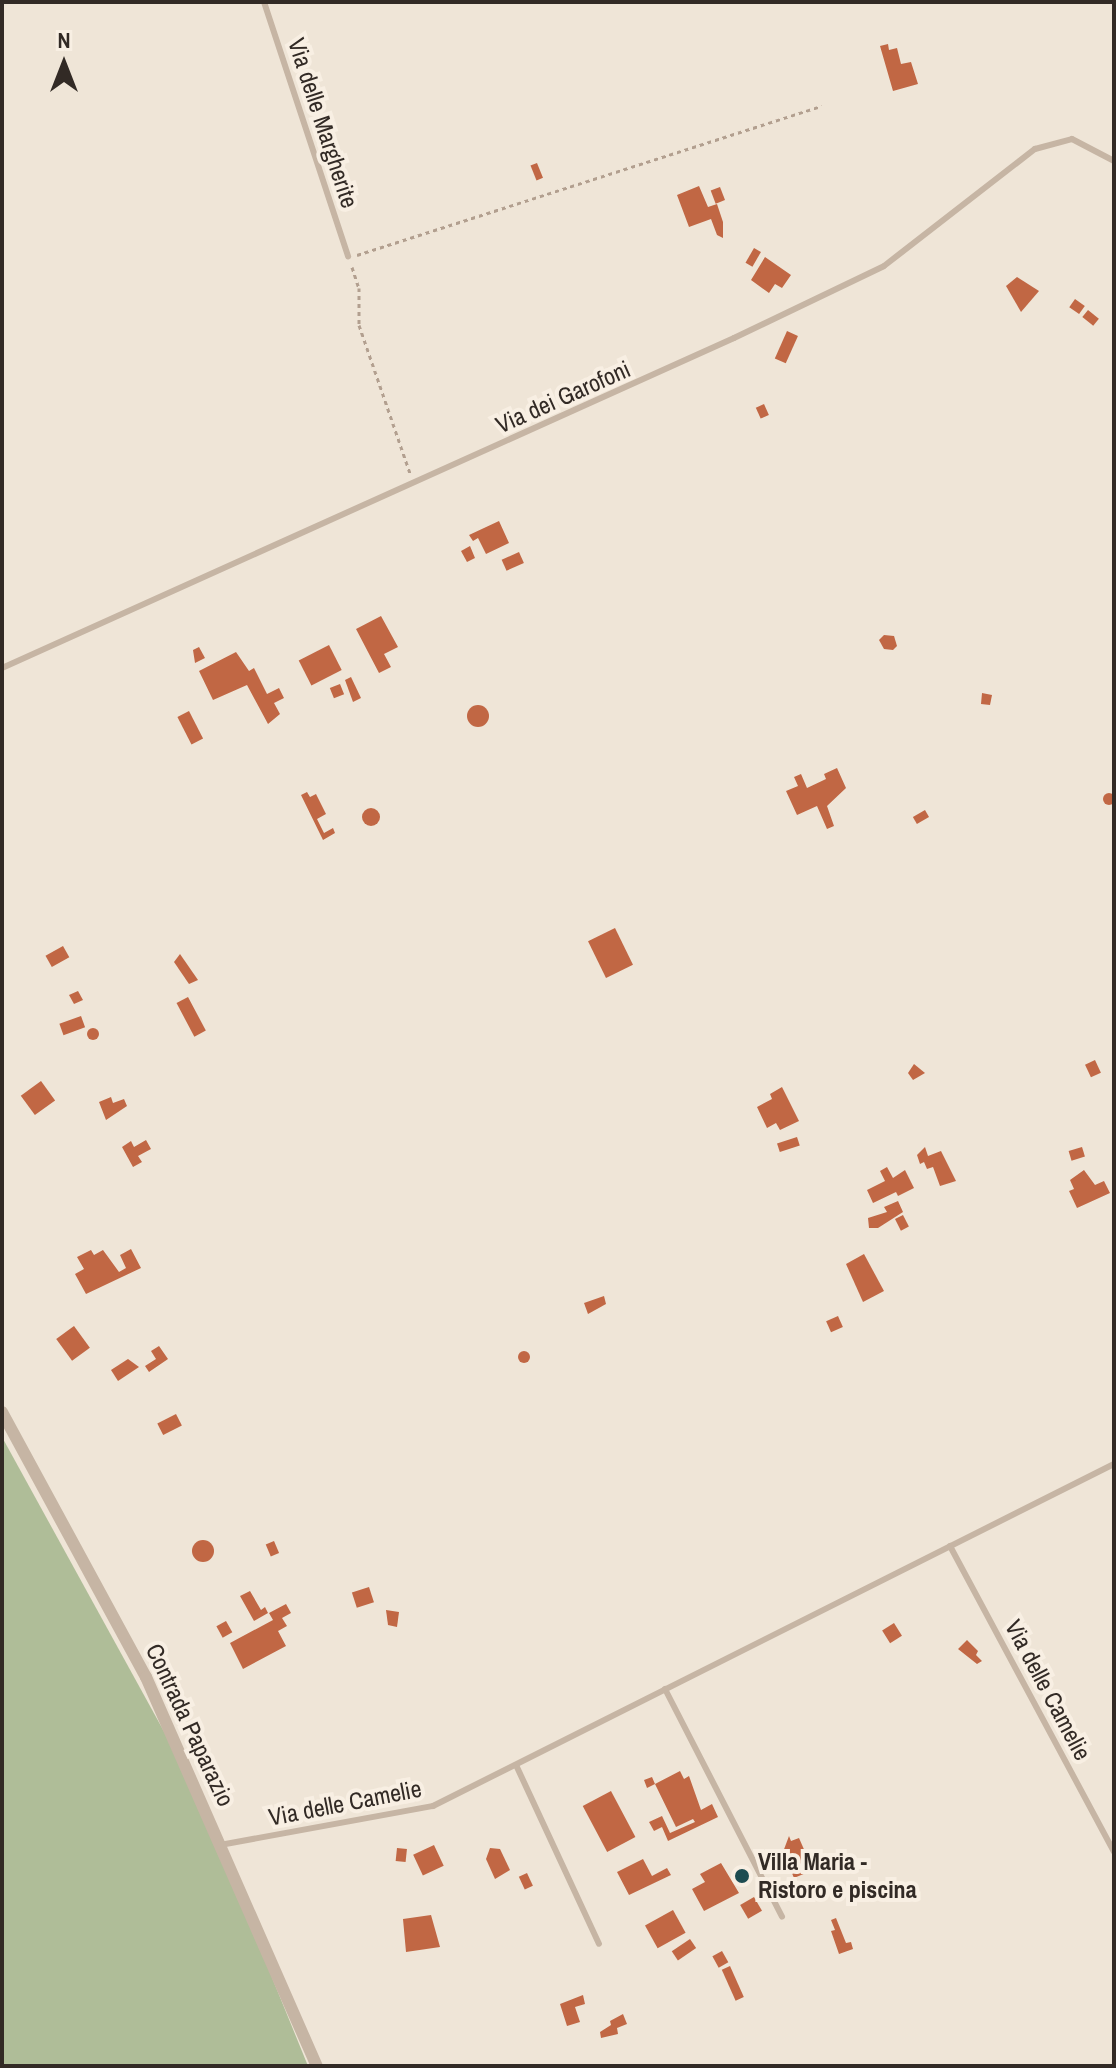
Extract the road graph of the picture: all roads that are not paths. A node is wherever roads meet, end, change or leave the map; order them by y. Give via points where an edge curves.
1 (264, 2) edge
2 (1114, 161) edge
3 (348, 256) road end
4 (2, 668) edge
5 (2, 1412) edge
6 (1114, 1464) edge
7 (950, 1546) junction
8 (665, 1689) junction
9 (516, 1765) junction
10 (220, 1845) junction
11 (1114, 1852) edge
12 (782, 1917) dead end
13 (599, 1944) dead end
14 (317, 2066) edge

1 - 3 lane, Via delle Margherite
2 - 4 lane, Via dei Garofoni via 1072,139 1035,149 884,266
5 - 10 street, Contrada Paparazio via 146,1677
6 - 7 lane, Via delle Camelie
7 - 8 lane, Via delle Camelie
7 - 11 lane, Via delle Camelie
8 - 9 lane, Via delle Camelie
8 - 12 lane
9 - 10 lane, Via delle Camelie via 433,1806
9 - 13 lane
10 - 14 street, Contrada Paparazio

